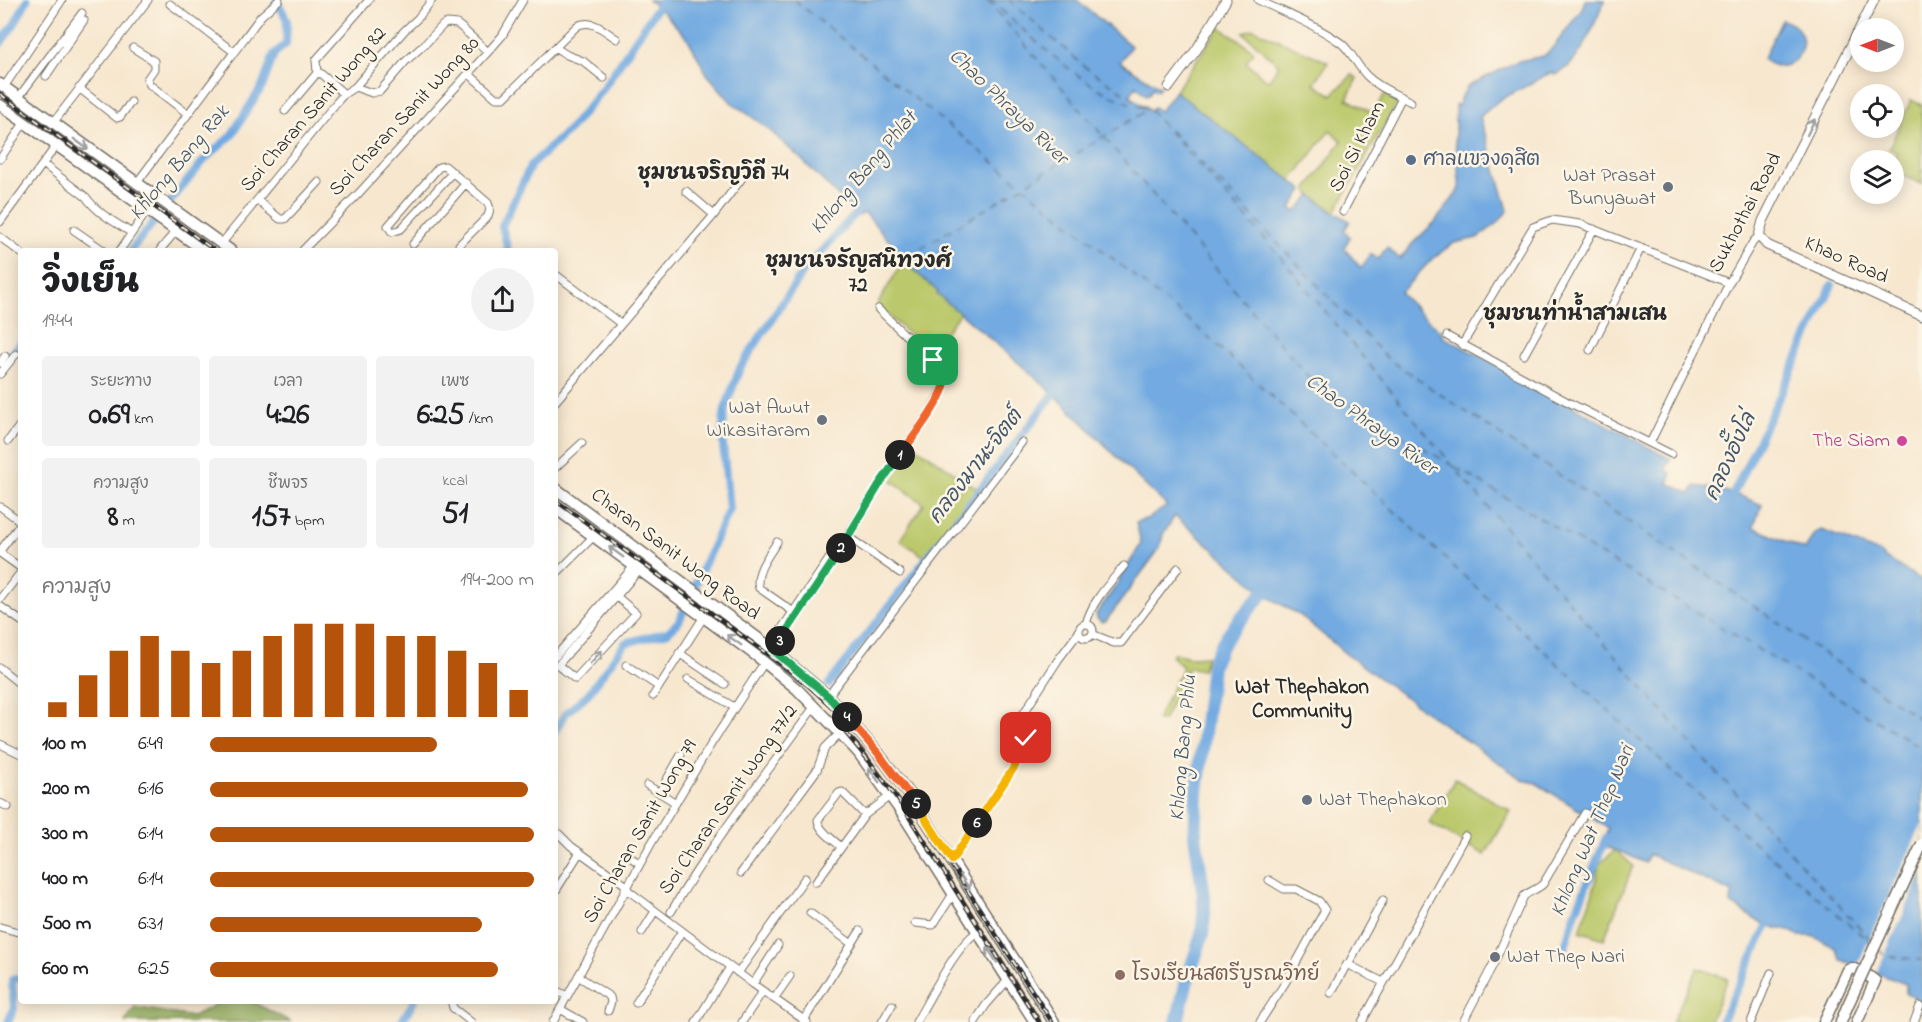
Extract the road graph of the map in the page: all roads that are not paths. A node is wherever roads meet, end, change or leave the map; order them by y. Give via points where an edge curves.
1 (62, 0) edge
2 (148, 0) edge
3 (279, 0) edge
4 (369, 0) edge
5 (432, 0) edge
6 (523, 0) edge
7 (1226, 0) edge
8 (1258, 0) edge
9 (1874, 0) edge
10 (170, 4) dead end
11 (83, 16) dead end
12 (617, 39) dead end
13 (63, 43) junction
14 (133, 48) dead end
15 (556, 48) junction
16 (234, 52) junction
17 (489, 52) junction
18 (317, 73) junction
19 (469, 74) junction
20 (46, 76) dead end
21 (604, 78) dead end
22 (2, 86) edge
23 (355, 87) junction
24 (1169, 87) dead end
25 (79, 88) junction
26 (344, 94) junction
27 (1402, 97) junction
28 (18, 98) junction
29 (131, 102) dead end
30 (1411, 102) dead end
31 (0, 105) edge
32 (285, 111) dead end
33 (188, 114) junction
34 (24, 123) junction
35 (53, 123) junction
36 (56, 146) junction
37 (0, 159) edge
38 (43, 164) junction
39 (749, 169) dead end
40 (453, 172) junction
41 (319, 182) dead end
42 (466, 183) junction
43 (136, 184) junction
44 (686, 191) dead end
45 (257, 200) junction
46 (148, 210) junction
47 (1343, 212) dead end
48 (714, 214) junction
49 (0, 222) edge
50 (1594, 229) junction
51 (74, 230) dead end
52 (175, 232) junction
53 (132, 233) junction
54 (1759, 236) junction
55 (0, 237) edge
56 (413, 244) dead end
57 (226, 247) edge
58 (100, 248) edge
59 (121, 248) edge
60 (162, 248) edge
61 (200, 248) edge
62 (305, 248) edge
63 (460, 248) edge
64 (1641, 248) junction
65 (18, 251) edge
66 (558, 276) edge
67 (1729, 284) junction
68 (878, 309) dead end
69 (1922, 316) edge
70 (621, 324) junction
71 (1447, 336) dead end
72 (1462, 345) junction
73 (1590, 350) dead end
74 (16, 354) dead end
75 (1524, 355) dead end
76 (5, 356) dead end
77 (0, 363) edge
78 (0, 374) edge
79 (558, 398) edge
80 (18, 428) edge
81 (8, 441) dead end
82 (1022, 442) dead end
83 (582, 443) dead end
84 (1650, 443) junction
85 (1671, 454) dead end
86 (558, 465) edge
87 (558, 490) edge
88 (1, 507) edge
89 (581, 507) junction
90 (558, 510) edge
91 (18, 520) edge
92 (571, 520) junction
93 (18, 526) edge
94 (594, 536) junction
95 (847, 536) junction
96 (777, 542) dead end
97 (0, 552) edge
98 (1124, 566) dead end
99 (18, 567) edge
100 (637, 568) junction
101 (1178, 568) dead end
102 (558, 573) edge
103 (900, 573) dead end
104 (18, 574) edge
105 (616, 596) junction
106 (0, 599) edge
107 (0, 606) edge
108 (795, 613) junction
109 (703, 618) junction
110 (18, 619) edge
111 (1086, 624) junction
112 (1079, 632) junction
113 (1092, 634) junction
114 (771, 649) junction
115 (680, 653) junction
116 (558, 654) edge
117 (764, 663) junction
118 (626, 665) dead end
119 (0, 668) edge
120 (688, 679) dead end
121 (18, 683) edge
122 (725, 684) dead end
123 (659, 687) junction
124 (653, 696) dead end
125 (828, 696) junction
126 (735, 707) junction
127 (814, 707) junction
128 (840, 733) junction
129 (0, 744) edge
130 (18, 753) edge
131 (681, 755) dead end
132 (647, 785) dead end
133 (659, 792) junction
134 (890, 796) junction
135 (0, 803) edge
136 (676, 803) junction
137 (8, 807) dead end
138 (1585, 813) dead end
139 (865, 815) junction
140 (558, 835) edge
141 (1465, 836) dead end
142 (1922, 844) edge
143 (841, 847) junction
144 (580, 852) junction
145 (626, 854) dead end
146 (952, 860) junction
147 (640, 864) junction
148 (741, 873) dead end
149 (804, 878) dead end
150 (1269, 880) dead end
151 (816, 882) dead end
152 (558, 887) edge
153 (626, 887) junction
154 (953, 894) junction
155 (1383, 900) dead end
156 (655, 910) junction
157 (671, 912) dead end
158 (810, 913) dead end
159 (915, 923) dead end
160 (0, 927) edge
161 (682, 931) junction
162 (860, 931) dead end
163 (18, 932) dead end
164 (642, 932) dead end
165 (977, 932) junction
166 (852, 944) junction
167 (778, 945) dead end
168 (1348, 965) junction
169 (730, 967) junction
170 (738, 973) junction
171 (1771, 973) dead end
172 (578, 976) junction
173 (790, 976) dead end
174 (1008, 980) junction
175 (1383, 982) junction
176 (753, 984) junction
177 (763, 991) junction
178 (558, 992) edge
179 (1331, 993) dead end
180 (567, 996) junction
181 (774, 999) junction
182 (636, 1003) dead end
183 (452, 1004) edge
184 (892, 1005) dead end
185 (1920, 1006) dead end
186 (560, 1009) junction
187 (608, 1011) dead end
188 (1918, 1018) edge
189 (805, 1021) edge
190 (471, 1022) edge
191 (553, 1022) edge
192 (583, 1022) edge
193 (696, 1022) edge
194 (742, 1022) edge
195 (882, 1022) edge
196 (916, 1022) edge
197 (975, 1022) edge
198 (1035, 1022) edge
199 (1054, 1022) edge
200 (1260, 1022) edge
201 (1362, 1022) edge
202 (1463, 1022) edge
203 (1751, 1022) edge
204 (1824, 1022) edge
205 (1841, 1022) edge
206 (1857, 1022) edge

1 - 22 street
2 - 25 street
3 - 16 street via 261,16
4 - 18 street via 316,60
5 - 23 street, Soi Charan Sanit Wong 82
6 - 17 street, Soi Charan Sanit Wong 80
7 - 24 street
8 - 27 street, Soi Si Kham via 1338,42 1376,84
54 -> 9 street, Sukhothai Road
10 - 16 street
11 - 13 street
12 - 15 street via 586,23 577,26
13 - 20 street
13 - 28 street
14 - 33 street via 154,61 147,79 150,85
15 - 19 street via 504,98 496,98
15 - 21 street via 583,61
16 - 33 street
17 - 19 street, Soi Charan Sanit Wong 80
17 - 23 street via 457,24 447,23 380,91 365,92
18 - 26 street via 325,75
18 - 32 street
19 - 62 street, Soi Charan Sanit Wong 80
22 - 28 main road
23 - 26 street, Soi Charan Sanit Wong 82
25 - 29 street via 117,118
25 - 35 street
26 - 45 street, Soi Charan Sanit Wong 82
27 - 30 street, Soi Si Kham
27 - 47 street, Soi Si Kham
28 - 35 main road
31 - 34 main road
33 - 43 street
34 - 36 main road
34 - 37 street
35 -> 43 main road
36 - 38 street
36 - 46 main road
38 - 49 street
38 - 53 street
39 - 48 street
40 - 40 street via 446,166 439,167 389,224 390,230 400,229
40 - 42 street
41 - 45 street via 285,219
42 - 56 street
42 - 63 street via 490,209
43 - 57 main road
44 - 48 street
45 - 57 street, Soi Charan Sanit Wong 82
46 - 52 main road
46 - 53 street
48 - 70 street
50 - 64 street
50 - 72 street via 1561,220 1533,227
50 - 75 street
51 - 58 street
52 - 60 street
52 - 61 main road
53 - 59 street
54 - 67 street, Sukhothai Road
54 - 69 street, Khao Road via 1767,245
55 - 65 street
64 - 67 street
64 - 73 street
66 - 70 street
67 - 84 street, Sukhothai Road
68 - 95 street via 933,360 945,381 930,412
70 - 79 street
71 - 72 street
72 - 84 street
74 - 78 street
76 - 77 street
80 - 81 street
82 - 125 street
83 - 86 street
84 - 85 street
87 - 89 main road, Charan Sanit Wong Road
88 - 91 street
89 - 92 main road
89 - 114 main road, Charan Sanit Wong Road
90 - 92 main road, Charan Sanit Wong Road
92 - 94 main road, Charan Sanit Wong Road
93 - 97 street
100 -> 94 main road, Charan Sanit Wong Road
94 - 102 street
95 - 103 street
95 - 108 street
96 - 108 street via 757,584
97 - 99 street
98 - 111 street via 1089,612
100 - 105 street
100 - 109 main road, Charan Sanit Wong Road
100 - 116 street
101 - 113 street via 1121,643
104 - 106 street
105 -> 105 street via 558,665 575,679 636,613
107 - 110 street
108 - 114 street
109 - 115 street
117 -> 109 main road, Charan Sanit Wong Road
111 - 112 street
111 - 113 street via 1092,626
112 - 113 street via 1085,638
112 - 146 street via 1020,719 1026,738 1015,766
114 - 125 main road, Charan Sanit Wong Road
115 - 122 street
115 - 123 street
117 - 126 street, Soi Charan Sanit Wong 79
117 - 127 main road, Charan Sanit Wong Road
118 - 123 street
119 - 121 street
120 - 126 street
123 - 124 street
125 - 146 main road, Charan Sanit Wong Road via 878,753
126 - 136 street, Soi Charan Sanit Wong 79
127 - 128 main road, Charan Sanit Wong Road
127 - 157 street, Soi Charan Sanit Wong 77/2 via 714,843
134 -> 128 main road, Charan Sanit Wong Road
128 - 148 street via 825,748 817,770
129 - 130 street
131 - 133 street
132 - 133 street
133 - 136 street
134 - 139 street
134 - 154 main road, Charan Sanit Wong Road
135 - 137 street
136 - 147 street, Soi Charan Sanit Wong 79
138 - 202 street via 1543,884 1524,896 1496,961
139 - 143 street
139 - 143 street via 842,792 818,820 821,829
140 - 144 street
141 - 175 street
142 - 205 main road, bridge
143 - 151 street
144 - 152 street
144 - 153 street
145 - 147 street
146 -> 199 main road, Charan Sanit Wong Road
147 - 153 street, Soi Charan Sanit Wong 79
149 - 170 street
150 - 200 street via 1284,889 1296,889 1320,902 1325,910
153 - 156 street
153 - 172 street, Soi Charan Sanit Wong 79
154 - 159 street via 933,925
154 - 165 main road, Charan Sanit Wong Road
155 - 168 street
156 - 161 street
156 - 164 street
158 - 166 street
160 - 163 street
161 - 169 street
161 - 182 street
162 - 166 street
174 -> 165 main road, Charan Sanit Wong Road
165 - 196 street via 960,948
166 - 189 street
167 - 176 street
168 - 175 street
168 - 179 street
169 - 170 street
169 - 193 street
170 - 176 street
171 - 203 street
172 - 180 street, Soi Charan Sanit Wong 79
172 - 187 street via 610,997
173 - 181 street
174 - 197 street
174 - 198 main road, Charan Sanit Wong Road
175 - 201 street
176 - 177 street
177 - 181 street
177 - 194 street
178 - 180 street
180 - 186 street, Soi Charan Sanit Wong 79
181 - 189 street
183 - 190 street
184 - 195 street
185 - 188 street
186 - 191 street, Soi Charan Sanit Wong 79
186 - 192 street
204 - 206 main road via 1852,968 1875,981

